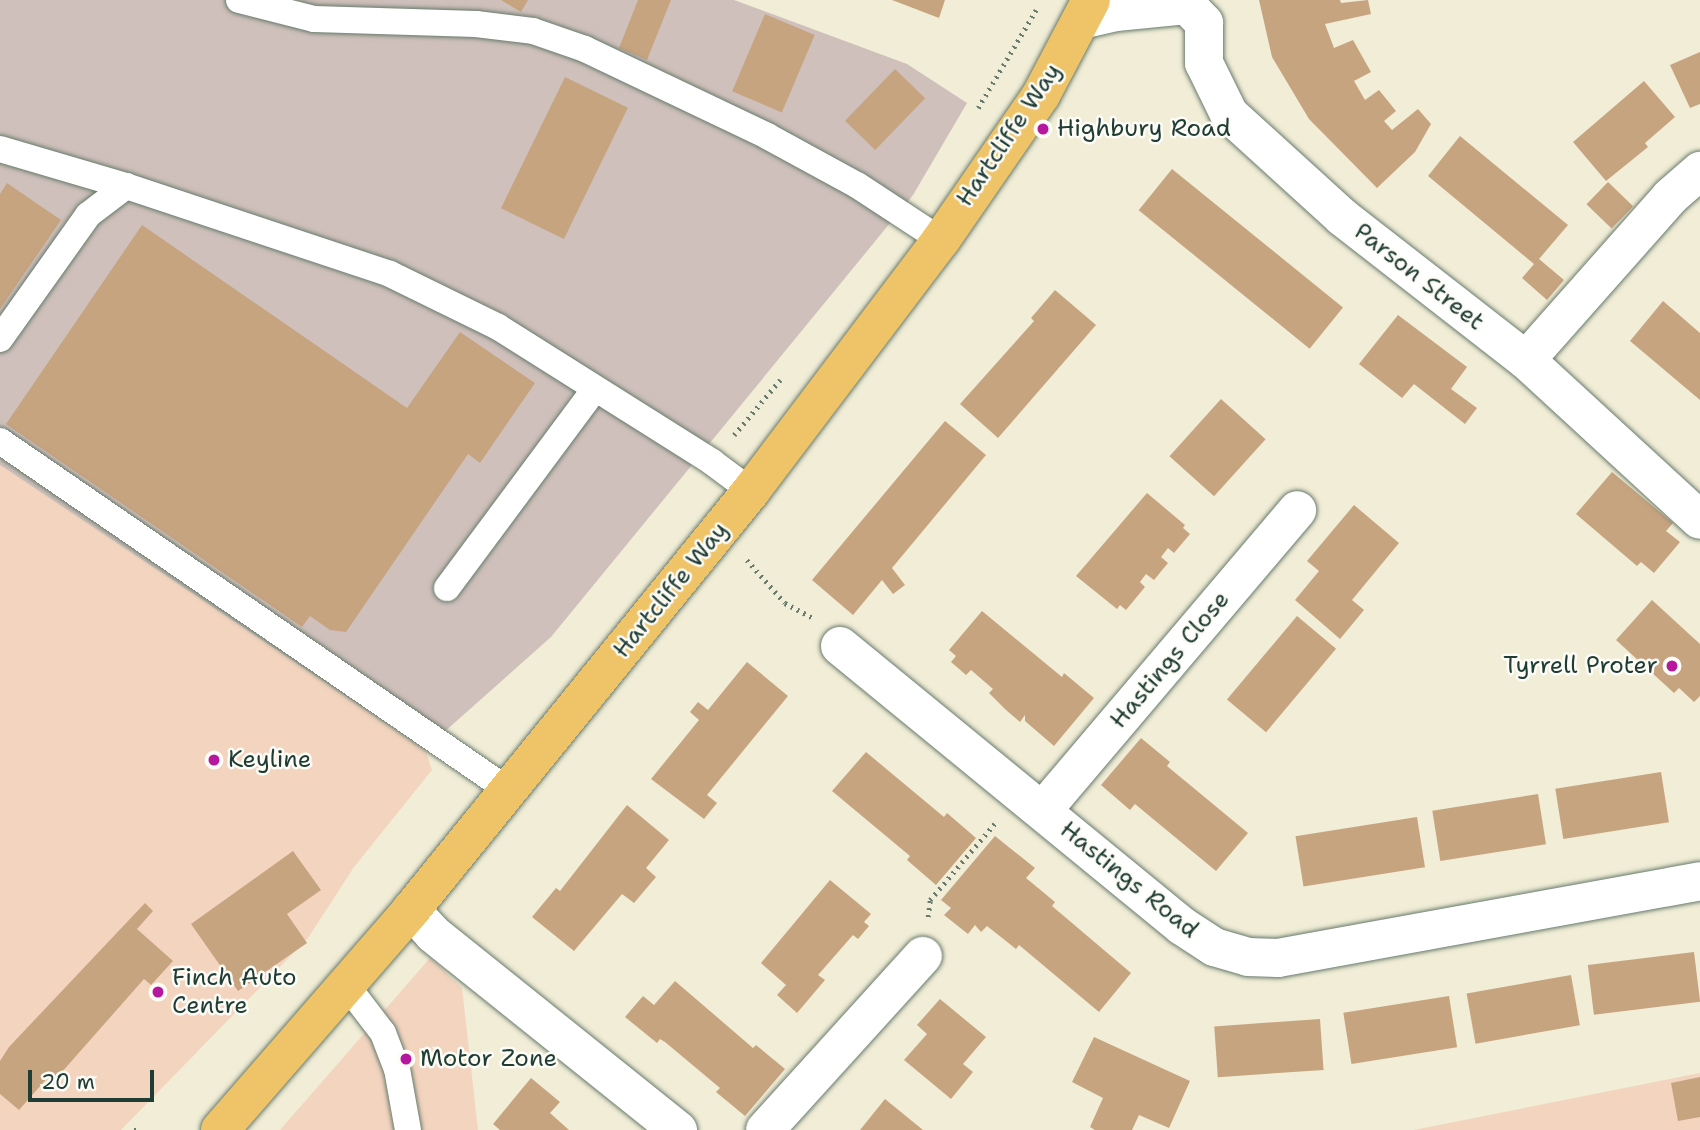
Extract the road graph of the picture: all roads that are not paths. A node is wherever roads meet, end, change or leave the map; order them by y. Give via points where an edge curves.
1 (239, 0) edge
2 (1185, 3) edge
3 (1086, 10) edge
4 (0, 149) edge
5 (1700, 171) edge
6 (126, 186) junction
7 (942, 240) junction
8 (0, 339) edge
9 (1526, 360) junction
10 (595, 388) junction
11 (0, 441) edge
12 (751, 491) junction
13 (1297, 510) dead end
14 (1700, 520) edge
15 (447, 588) dead end
16 (840, 646) road end
17 (508, 790) junction
18 (1031, 801) junction
19 (1700, 881) edge
20 (411, 910) junction
21 (923, 956) road end
22 (347, 986) junction
23 (220, 1130) edge
24 (408, 1130) edge
25 (678, 1130) edge
26 (765, 1130) edge

1 - 7 lane via 314,19 436,22 533,31 585,49 767,136 857,185
2 - 3 street, Parson Street via 1116,12
2 - 9 street, Parson Street via 1204,23 1203,62 1228,114 1342,217
3 - 7 highway, Hartcliffe Way via 1041,95
4 - 6 lane
5 - 9 street via 1670,197
6 - 8 lane via 88,215
6 - 10 lane via 390,274 498,327
7 - 12 highway, Hartcliffe Way
9 - 14 street, Parson Street
10 - 12 lane
10 - 15 lane
11 - 17 lane
12 - 17 highway, Hartcliffe Way
13 - 18 street, Hastings Close
16 - 18 street, Hastings Road
17 - 20 highway, Hartcliffe Way
18 - 19 street, Hastings Road via 1182,926 1214,947 1248,957 1278,958
20 - 22 highway, Hartcliffe Way
20 - 25 street via 433,934
21 - 26 street
22 - 23 highway, Hartcliffe Way
22 - 24 lane via 383,1033 397,1069

